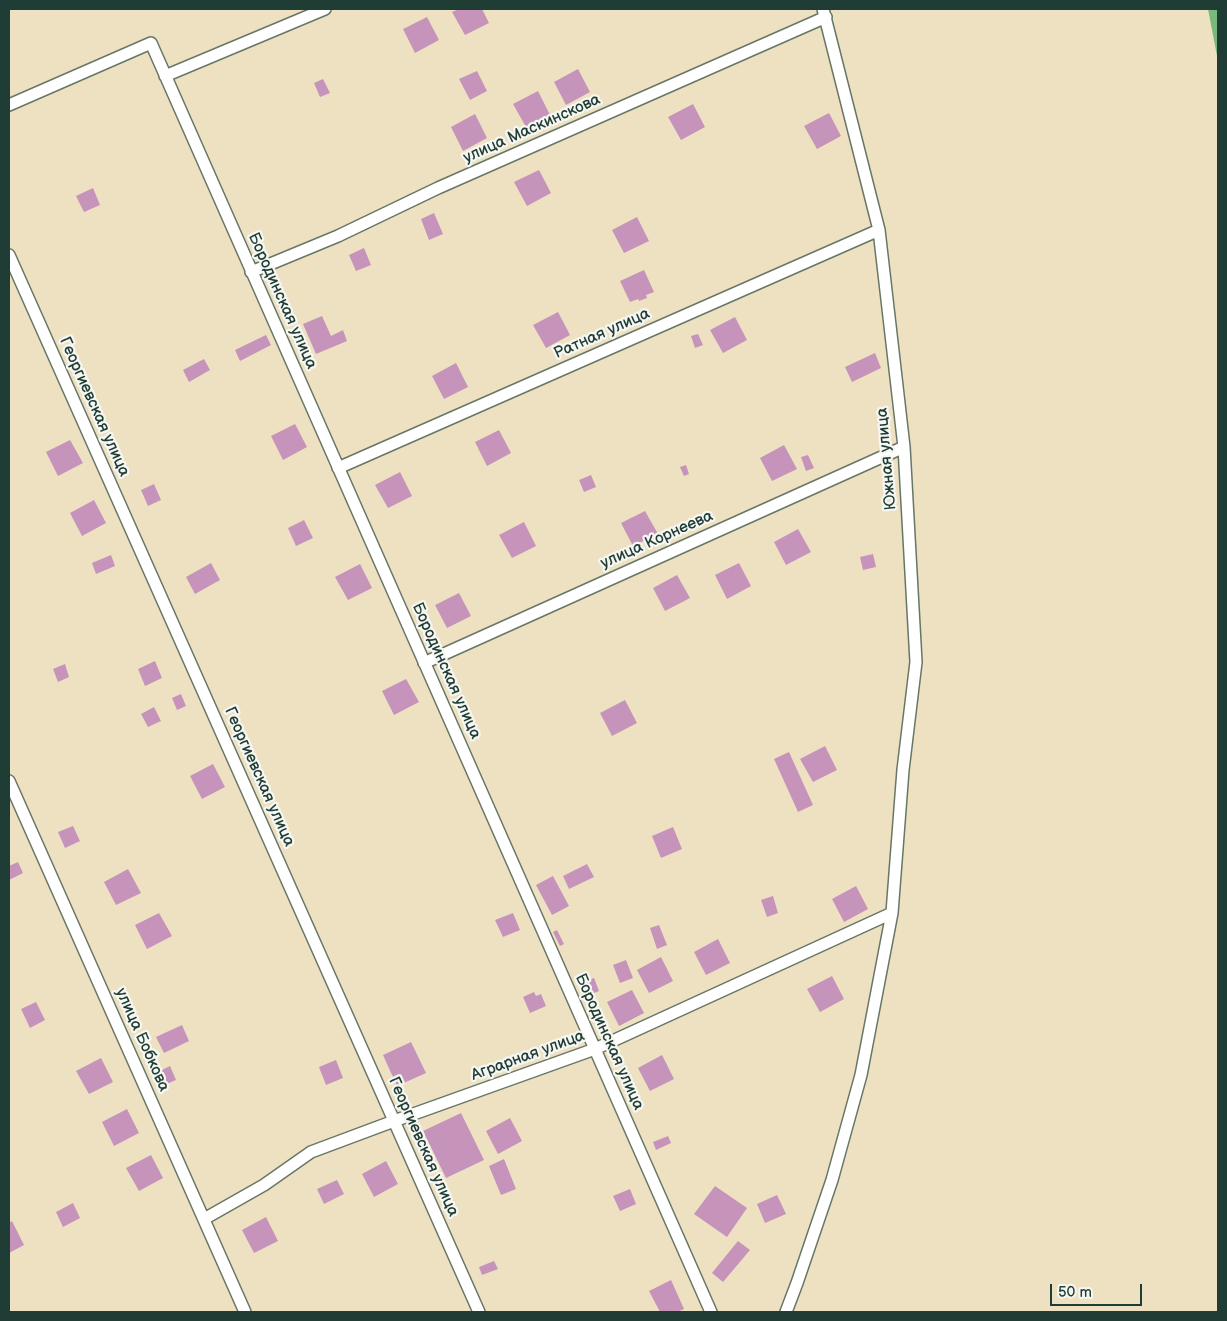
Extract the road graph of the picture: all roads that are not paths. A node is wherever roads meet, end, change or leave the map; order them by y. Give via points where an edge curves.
1 (325, 9) edge
2 (825, 13) edge
3 (165, 76) junction
4 (9, 105) edge
5 (879, 230) junction
6 (9, 255) edge
7 (251, 272) junction
8 (904, 447) junction
9 (338, 468) junction
10 (424, 663) junction
11 (9, 781) edge
12 (892, 913) junction
13 (595, 1049) junction
14 (394, 1121) junction
15 (204, 1219) junction
16 (245, 1312) edge
17 (479, 1312) edge
18 (712, 1312) edge
19 (786, 1312) edge

1 - 3 street
2 - 5 street, Южная улица
2 - 7 street, улица Маскинскова via 338,236
3 - 4 street, Бородинская улица via 151,43
3 - 7 street, Бородинская улица
5 - 8 street, Южная улица
5 - 9 street, Ратная улица
6 - 14 street, Георгиевская улица
7 - 9 street, Бородинская улица
8 - 10 street, улица Корнеева
8 - 12 street, Южная улица via 916,662 903,770
9 - 10 street, Бородинская улица
10 - 13 street, Бородинская улица
11 - 15 street, улица Бобкова
12 - 13 street, Аграрная улица
12 - 19 street, Южная улица via 860,1075 832,1180
13 - 14 street, Аграрная улица
13 - 18 street, Бородинская улица
14 - 15 street, Аграрная улица via 311,1152 264,1185
14 - 17 street, Георгиевская улица
15 - 16 street, улица Бобкова

